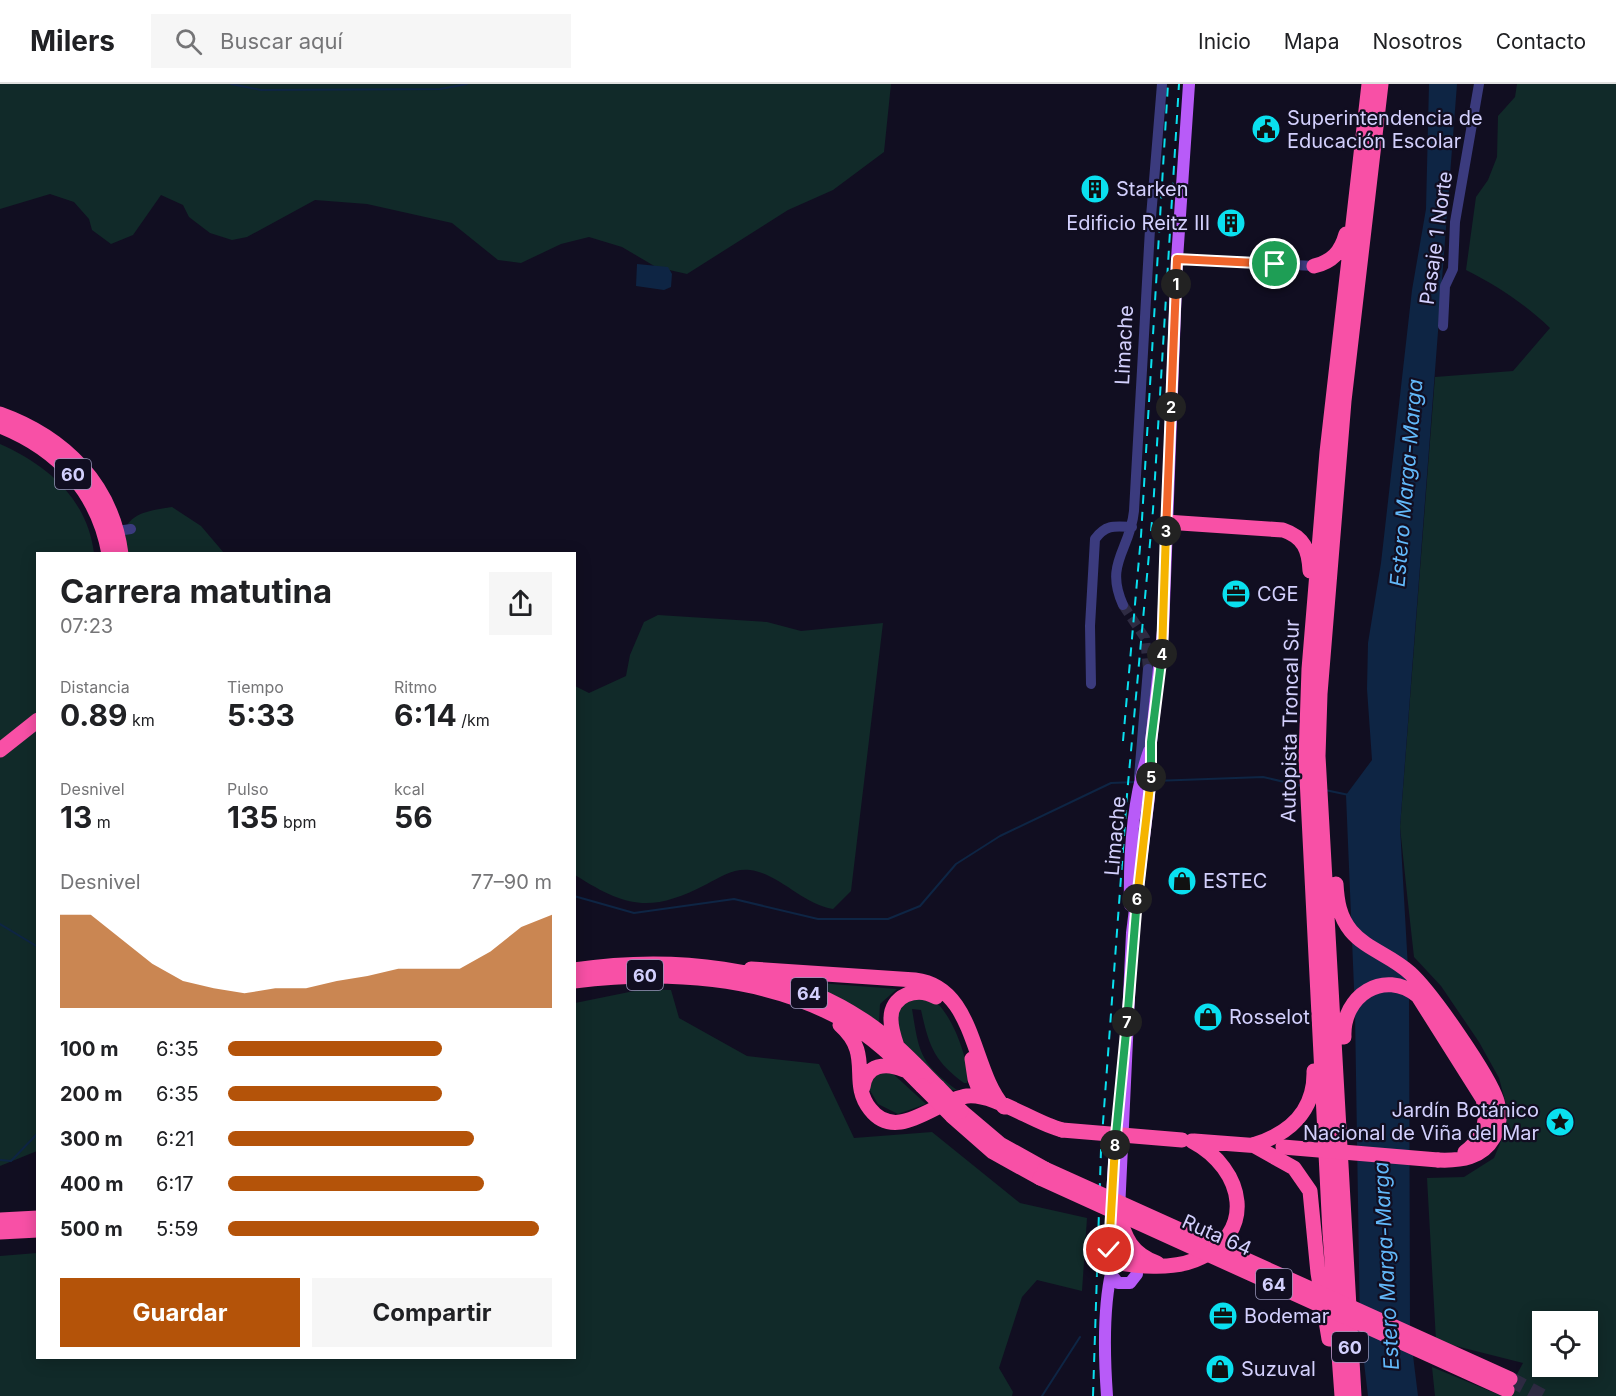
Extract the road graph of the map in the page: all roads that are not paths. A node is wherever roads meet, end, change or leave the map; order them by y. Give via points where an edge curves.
1 (1162, 84) edge
2 (1188, 84) edge
3 (1369, 84) edge
4 (1381, 84) edge
5 (1479, 84) edge
6 (1356, 200) junction
7 (1177, 259) junction
8 (1314, 266) joint
9 (1443, 326) dead end
10 (0, 414) edge
11 (0, 426) edge
12 (1166, 522) junction
13 (1132, 527) junction
14 (108, 552) edge
15 (121, 552) edge
16 (1314, 598) junction
17 (1123, 605) tunnel mouth
18 (1148, 669) tunnel mouth
19 (1090, 684) dead end
20 (36, 711) edge
21 (36, 722) edge
22 (0, 739) edge
23 (0, 750) edge
24 (1317, 758) junction
25 (1143, 772) junction
26 (1319, 795) junction
27 (706, 968) junction
28 (576, 970) edge
29 (576, 981) edge
30 (816, 1007) junction
31 (898, 1048) junction
32 (1124, 1062) junction
33 (908, 1072) junction
34 (863, 1096) junction
35 (975, 1097) junction
36 (1004, 1107) junction
37 (956, 1113) junction
38 (1187, 1140) junction
39 (1252, 1145) junction
40 (1444, 1160) junction
41 (1119, 1213) junction
42 (36, 1218) edge
43 (0, 1220) edge
44 (36, 1230) edge
45 (0, 1232) edge
46 (1132, 1247) junction
47 (1345, 1255) junction
48 (1163, 1264) junction
49 (1137, 1266) junction
50 (1112, 1268) junction
51 (1509, 1385) tunnel mouth
52 (1107, 1396) edge
53 (1341, 1396) edge
54 (1354, 1396) edge

1 - 13 street, Limache
2 - 7 main road, Limache
3 - 6 highway, Autopista Troncal Sur
4 - 24 highway, Autopista Troncal Sur via 1344,401
5 - 9 street, Pasaje 1 Norte via 1455,222 1453,269 1445,286
6 - 8 highway via 1340,250 1328,261
6 - 16 highway, Autopista Troncal Sur
7 - 8 street
7 - 12 main road, Limache
10 - 15 highway, 60 via 39,430 74,457 124,530
11 - 14 highway, 60 via 47,450 78,480 99,517
12 - 16 highway via 1289,532 1301,540 1308,552
12 - 25 main road, Limache via 1163,631 1151,742
13 - 17 street, Limache via 1114,573
13 - 19 street via 1112,525 1095,539
16 - 24 highway, Autopista Troncal Sur
18 - 25 street, Limache
20 - 22 highway
21 - 23 highway
24 - 26 highway, Autopista Troncal Sur
24 - 26 highway
25 - 32 main road, Limache via 1145,799 1130,885 1132,933
26 - 39 highway via 1304,881 1313,1093 1304,1113 1294,1123
26 - 40 highway via 1341,915 1355,936 1403,966 1427,991 1491,1087 1499,1109 1496,1131 1488,1144 1471,1157
26 - 47 highway, Autopista Troncal Sur via 1336,1039
26 - 53 highway, Autopista Troncal Sur via 1330,1233
27 - 28 highway, 60 via 647,964
27 - 31 highway, 64 via 770,980 824,999 862,1019
27 - 36 highway via 782,970 915,980 934,985 949,998 964,1021 988,1083
29 - 30 highway, 60 via 635,975 697,978 772,992
30 - 33 highway, 64 via 858,1029
30 - 34 highway via 855,1042
31 - 35 highway via 891,1021 896,1004 913,992 928,993 949,1011 971,1054
31 - 37 highway, 64, bridge via 938,1087
32 - 41 main road, Limache
32 - 50 main road, Limache via 1109,1250
33 - 34 highway via 877,1066 866,1076
33 - 37 highway, 64, bridge
34 - 35 highway via 873,1113 896,1122 915,1118 951,1101
35 - 36 highway
36 - 38 highway, bridge via 1062,1130
37 - 51 highway, Ruta 64 / 64, bridge via 1043,1173
38 - 39 highway
38 - 48 highway via 1210,1152 1227,1170 1236,1191 1235,1218 1227,1236 1210,1252 1185,1263
39 - 40 highway, bridge
39 - 53 highway via 1294,1168 1310,1191 1318,1273
40 - 47 highway via 1467,1152 1477,1142 1486,1122 1480,1092 1418,996 1393,985 1365,991 1354,1001 1344,1021
41 - 46 highway via 1125,1238
41 - 50 main road, Limache via 1117,1253
42 - 43 highway
44 - 45 highway
46 - 48 highway
46 - 49 main road
47 - 54 highway, Autopista Troncal Sur / 60
48 - 49 highway
49 - 50 highway
50 - 52 main road, Limache

